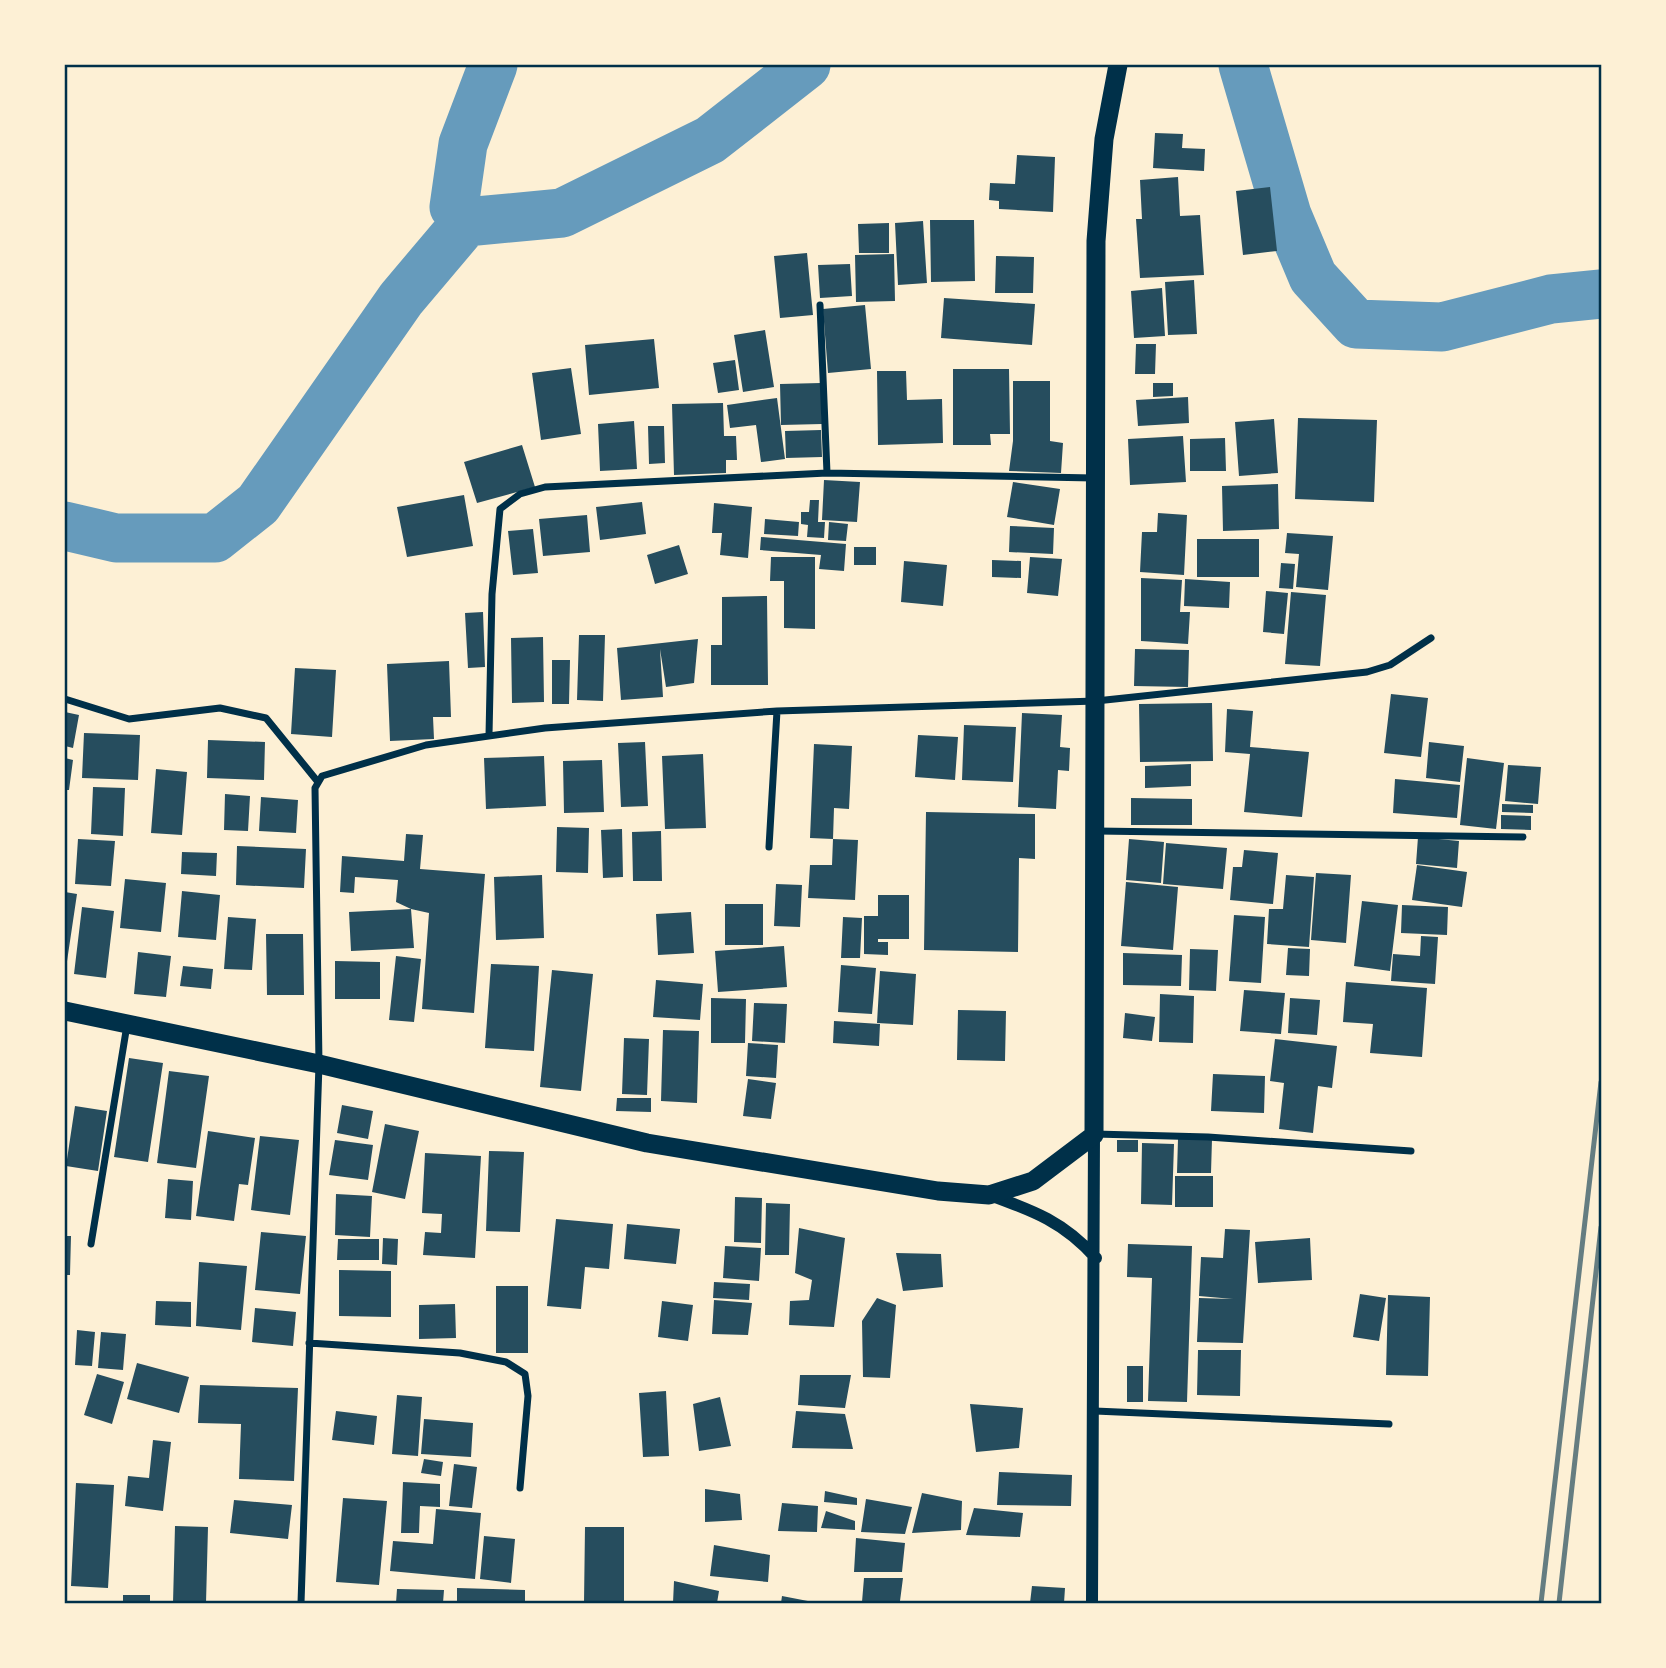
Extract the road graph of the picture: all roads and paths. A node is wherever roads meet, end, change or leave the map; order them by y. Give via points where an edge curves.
1 (1118, 65) edge
2 (820, 305) dead end
3 (827, 474) junction
4 (1095, 478) junction
5 (1431, 638) dead end
6 (65, 699) edge
7 (1096, 701) junction
8 (777, 711) junction
9 (489, 735) junction
10 (318, 782) junction
11 (1097, 831) junction
12 (1523, 837) dead end
13 (769, 847) dead end
14 (65, 1011) edge
15 (127, 1025) junction
16 (318, 1064) junction
17 (1094, 1135) junction
18 (1411, 1151) dead end
19 (989, 1195) junction
20 (91, 1244) dead end
21 (1096, 1258) junction
22 (309, 1343) junction
23 (1095, 1411) junction
24 (1389, 1424) dead end
25 (520, 1488) dead end
26 (301, 1603) edge
27 (1092, 1603) edge

1 - 4 highway via 1104,139 1096,241
2 - 3 street
3 - 4 street
3 - 9 street via 545,486 520,494 500,509 492,594
4 - 7 highway
5 - 7 street via 1390,665 1367,672
6 - 10 street via 129,719 220,708 266,718
7 - 8 street
7 - 11 highway
8 - 9 street
8 - 13 street
9 - 10 street via 426,746 322,776
10 - 16 street via 314,788
11 - 12 street
11 - 17 highway
14 - 15 highway
15 - 16 highway
15 - 20 street
16 - 19 highway via 647,1143 937,1191
16 - 22 street
17 - 18 street via 1208,1137
17 - 19 highway via 1033,1181
17 - 21 street
19 - 21 street via 1073,1233
21 - 23 street
22 - 25 street via 460,1353 506,1362 525,1374 528,1396
22 - 26 street
23 - 24 street
23 - 27 street

